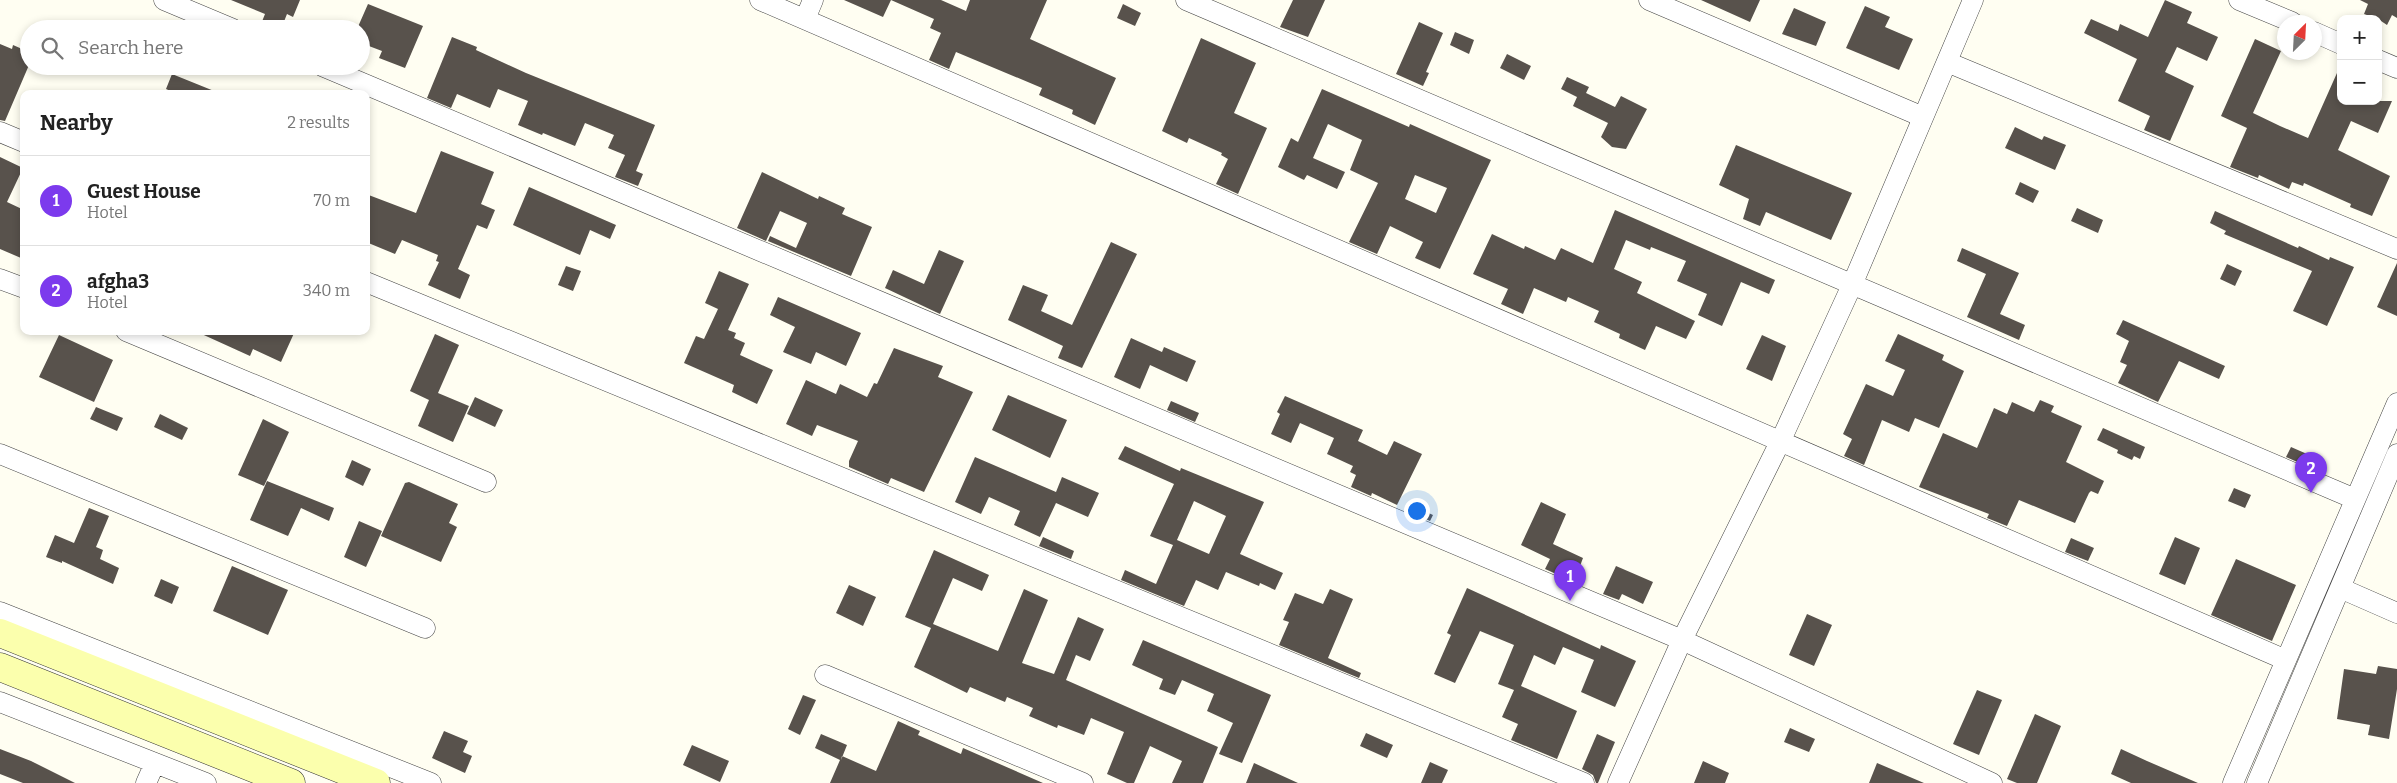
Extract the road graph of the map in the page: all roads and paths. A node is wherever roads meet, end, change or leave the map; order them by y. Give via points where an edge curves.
1 (164, 0) edge
2 (760, 0) edge
3 (813, 0) edge
4 (1186, 0) edge
5 (1649, 0) edge
6 (1974, 0) edge
7 (2239, 0) edge
8 (2277, 16) edge
9 (804, 19) junction
10 (212, 20) edge
11 (2322, 36) edge
12 (2337, 42) edge
13 (1947, 62) junction
14 (2382, 62) edge
15 (2397, 68) edge
16 (343, 75) edge
17 (1923, 117) junction
18 (0, 132) edge
19 (20, 140) edge
20 (2397, 249) edge
21 (0, 278) edge
22 (370, 284) edge
23 (1852, 285) junction
24 (20, 286) edge
25 (136, 335) edge
26 (2397, 402) edge
27 (1781, 440) junction
28 (0, 454) edge
29 (2397, 454) edge
30 (486, 482) dead end
31 (2355, 499) junction
32 (2340, 588) junction
33 (0, 612) edge
34 (2397, 613) edge
35 (425, 628) dead end
36 (0, 633) edge
37 (1682, 640) junction
38 (2286, 660) junction
39 (0, 667) edge
40 (825, 675) dead end
41 (0, 702) edge
42 (2254, 735) junction
43 (2274, 742) junction
44 (156, 763) junction
45 (146, 783) edge
46 (206, 783) edge
47 (292, 783) edge
48 (376, 783) edge
49 (431, 783) edge
50 (1083, 783) edge
51 (1584, 783) edge
52 (1618, 783) edge
53 (1992, 783) edge
54 (2234, 783) edge
55 (2257, 783) edge

1 - 10 street
2 - 9 street
3 - 9 street
4 - 23 street
5 - 17 street
6 - 13 street
7 - 8 street
9 - 27 street
11 - 12 street
13 - 17 street
13 - 20 street
14 - 15 street
16 - 37 street
17 - 23 street
18 - 19 street
21 - 24 street
22 - 51 street
23 - 27 street
23 - 31 street
25 - 30 street
26 - 31 street
27 - 37 street
27 - 38 street
28 - 35 street
29 - 32 street
31 - 38 street
32 - 34 street
32 - 43 street
33 - 49 street
36 - 48 main road
37 - 52 street
37 - 53 street
38 - 42 street
39 - 47 main road
40 - 50 street
41 - 44 street
42 - 43 street
42 - 54 street
43 - 55 street
44 - 45 street
44 - 46 street

